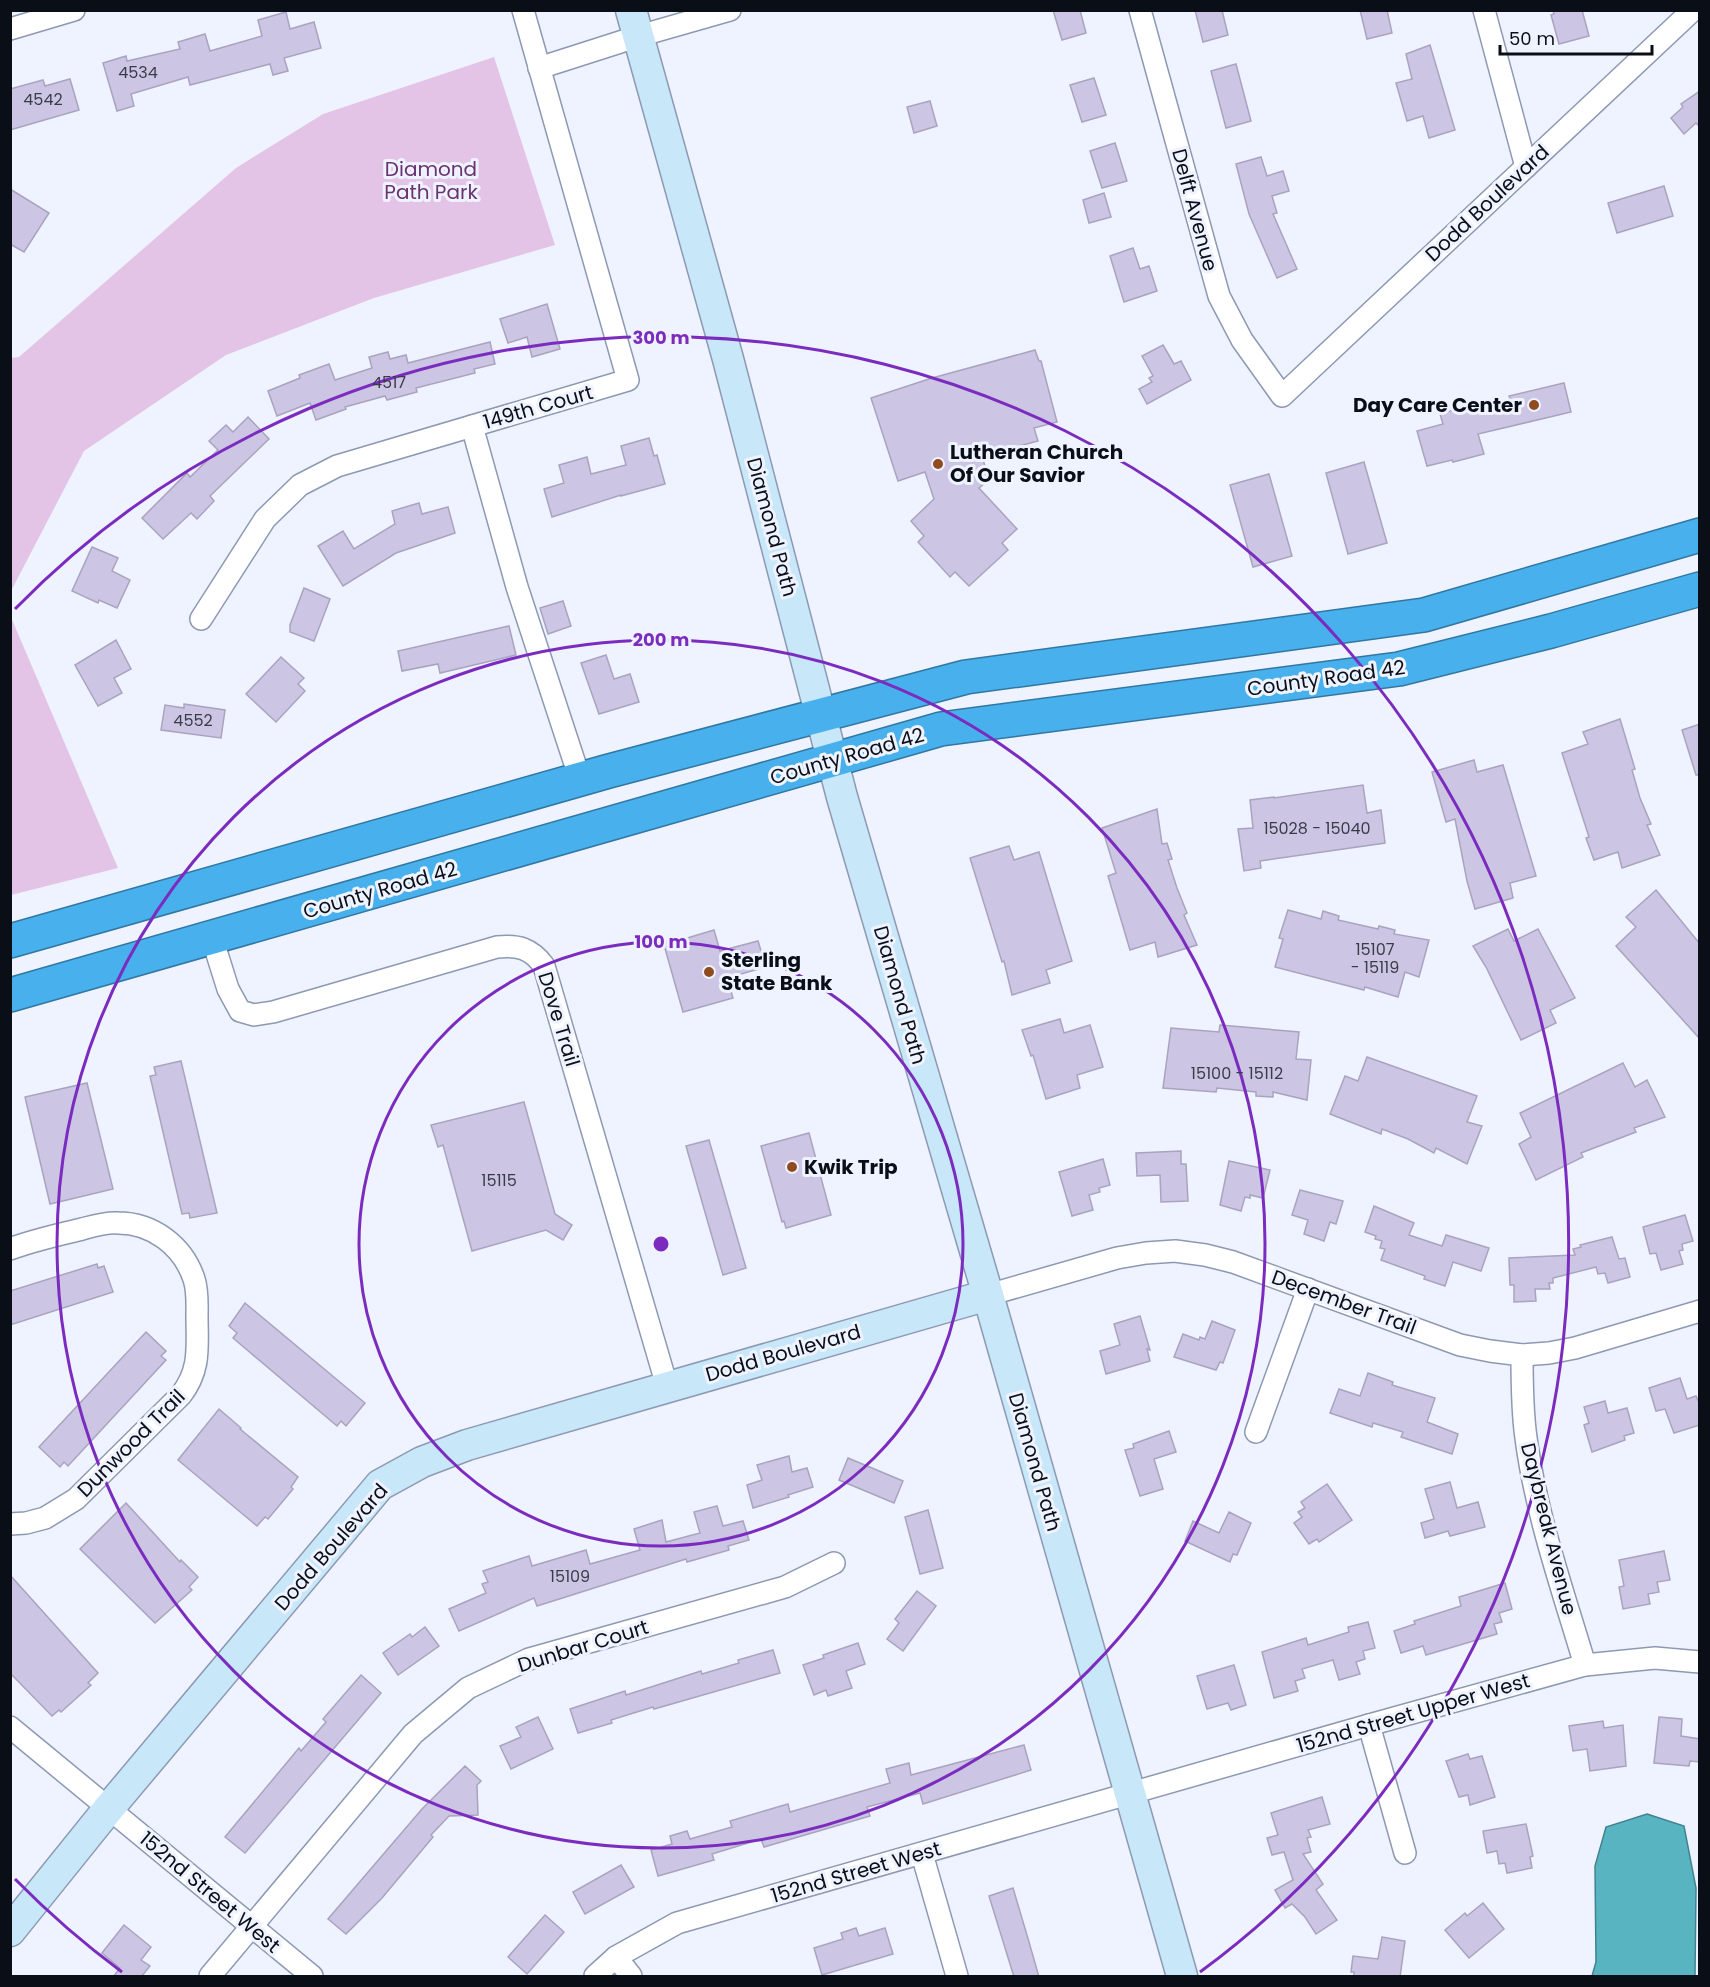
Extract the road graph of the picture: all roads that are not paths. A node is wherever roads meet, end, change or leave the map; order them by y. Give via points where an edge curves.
1 (74, 10) edge
2 (523, 10) edge
3 (730, 10) edge
4 (1140, 10) edge
5 (1484, 10) edge
6 (1693, 10) edge
7 (635, 23) edge
8 (10, 29) edge
9 (539, 68) junction
10 (1526, 167) junction
11 (1282, 396) joint
12 (472, 426) junction
13 (1700, 535) edge
14 (1700, 589) edge
15 (201, 619) dead end
16 (821, 716) junction
17 (833, 760) junction
18 (580, 780) junction
19 (212, 938) junction
20 (10, 941) edge
21 (10, 995) edge
22 (10, 1249) edge
23 (1308, 1289) junction
24 (988, 1295) junction
25 (1700, 1311) edge
26 (1522, 1355) junction
27 (667, 1386) junction
28 (1256, 1432) dead end
29 (10, 1524) edge
30 (834, 1563) dead end
31 (1700, 1662) edge
32 (1585, 1665) junction
33 (1369, 1725) junction
34 (10, 1727) edge
35 (1130, 1794) junction
36 (110, 1808) junction
37 (1405, 1853) dead end
38 (922, 1854) junction
39 (251, 1926) junction
40 (10, 1930) edge
41 (616, 1957) junction
42 (210, 1977) edge
43 (312, 1977) edge
44 (595, 1977) edge
45 (631, 1977) edge
46 (957, 1977) edge
47 (1182, 1977) edge

1 - 8 street
2 - 9 street
3 - 7 street
4 - 11 street, Delft Avenue via 1219,296 1242,340
5 - 10 street
6 - 10 street, Dodd Boulevard
7 - 9 street
7 - 16 street, Diamond Path
9 - 12 street, 149th Court via 628,380
10 - 11 street, Dodd Boulevard
12 - 15 street, 149th Court via 337,466 300,485 265,519
12 - 18 street
13 - 16 highway via 1424,615 966,677
14 - 17 highway, County Road 42 via 1399,669 941,729
16 - 17 street, Diamond Path
16 - 18 highway
17 - 19 highway, County Road 42
17 - 24 street, Diamond Path
18 - 20 highway
19 - 21 highway, County Road 42
19 - 27 street, Dove Trail via 228,989 240,1011 254,1015 497,947 514,945 537,956 544,966
22 - 29 street, Dunwood Trail via 118,1222 156,1232 176,1247 194,1279 197,1356 193,1376 181,1395 76,1499 45,1518
23 - 24 street, December Trail via 1233,1262 1175,1251 1117,1258
23 - 26 street, December Trail via 1460,1345
23 - 28 street
24 - 27 street, Dodd Boulevard
24 - 35 street, Diamond Path
25 - 26 street, December Trail via 1575,1348
26 - 32 street, Daybreak Avenue via 1524,1416 1533,1478
27 - 36 street, Dodd Boulevard via 466,1444 380,1485
30 - 39 street, Dunbar Court via 785,1587 529,1659 468,1688 413,1734
31 - 32 street, 152nd Street Upper West via 1654,1658
32 - 33 street, 152nd Street Upper West
33 - 35 street, 152nd Street Upper West
33 - 37 street
34 - 36 street
35 - 38 street, 152nd Street West
35 - 47 street, Diamond Path
36 - 39 street, 152nd Street West
36 - 40 street, Dodd Boulevard
38 - 41 street, 152nd Street West via 677,1923
38 - 46 street
39 - 42 street, Dunbar Court
39 - 43 street, 152nd Street West
41 - 44 street, 152nd Street West
41 - 45 street

